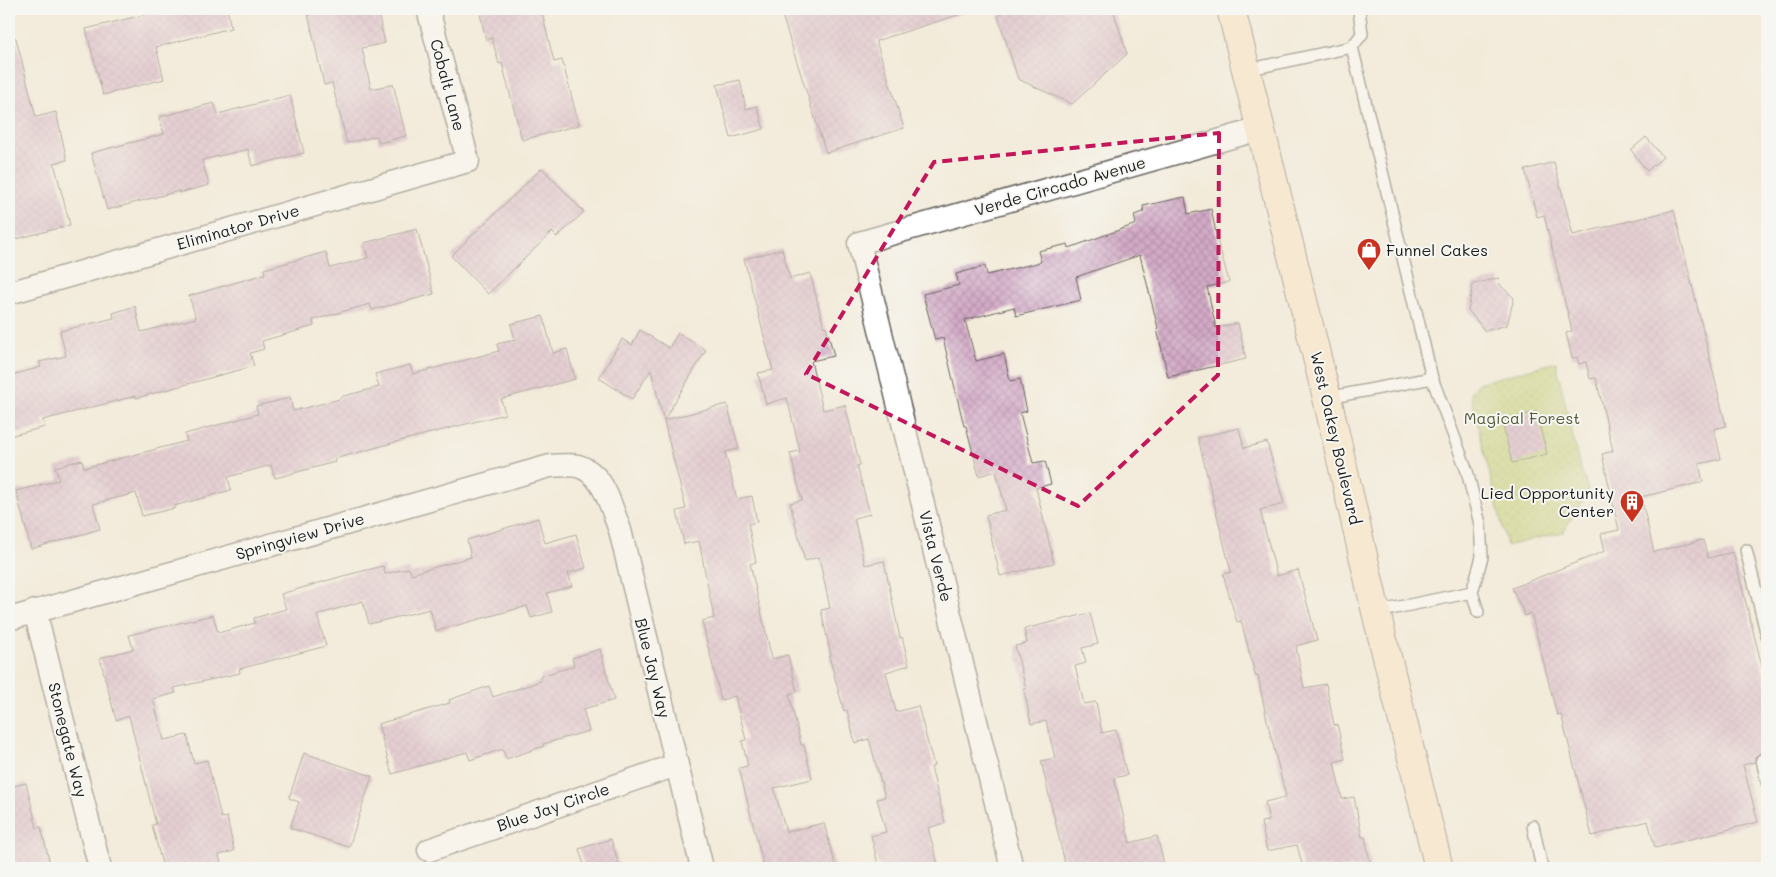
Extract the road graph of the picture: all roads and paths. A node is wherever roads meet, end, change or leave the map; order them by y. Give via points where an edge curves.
1 (428, 9) edge
2 (1231, 9) edge
3 (1359, 9) edge
4 (1352, 47) junction
5 (1246, 70) junction
6 (1260, 128) junction
7 (468, 161) joint
8 (859, 243) joint
9 (9, 293) edge
10 (1432, 378) junction
11 (1327, 398) junction
12 (591, 474) joint
13 (1746, 550) dead end
14 (1472, 592) junction
15 (35, 611) junction
16 (1376, 612) junction
17 (1478, 612) dead end
18 (9, 619) edge
19 (1767, 636) edge
20 (1762, 760) dead end
21 (676, 765) junction
22 (1767, 782) edge
23 (1533, 826) dead end
24 (429, 850) dead end
25 (100, 868) edge
26 (702, 868) edge
27 (1012, 868) edge
28 (1439, 868) edge
29 (1542, 868) edge

1 - 7 street, Cobalt Lane
2 - 5 main road, West Oakey Boulevard
3 - 4 lane via 1362,34
4 - 5 lane
4 - 10 lane
5 - 6 main road, West Oakey Boulevard
6 - 8 street, Verde Circado Avenue
6 - 11 main road, West Oakey Boulevard
7 - 9 street, Eliminator Drive
8 - 27 street, Vista Verde
10 - 11 lane
10 - 14 lane via 1467,470 1480,524 1482,557
11 - 16 main road, West Oakey Boulevard
12 - 15 street, Springview Drive via 578,466 550,466
12 - 21 street, Blue Jay Way via 602,484 620,530
13 - 19 lane
14 - 16 lane
14 - 17 lane
15 - 18 street, Springview Drive
15 - 25 street, Stonegate Way
16 - 28 main road, West Oakey Boulevard
20 - 22 lane
21 - 24 street, Blue Jay Circle
21 - 26 street, Blue Jay Way
23 - 29 lane

